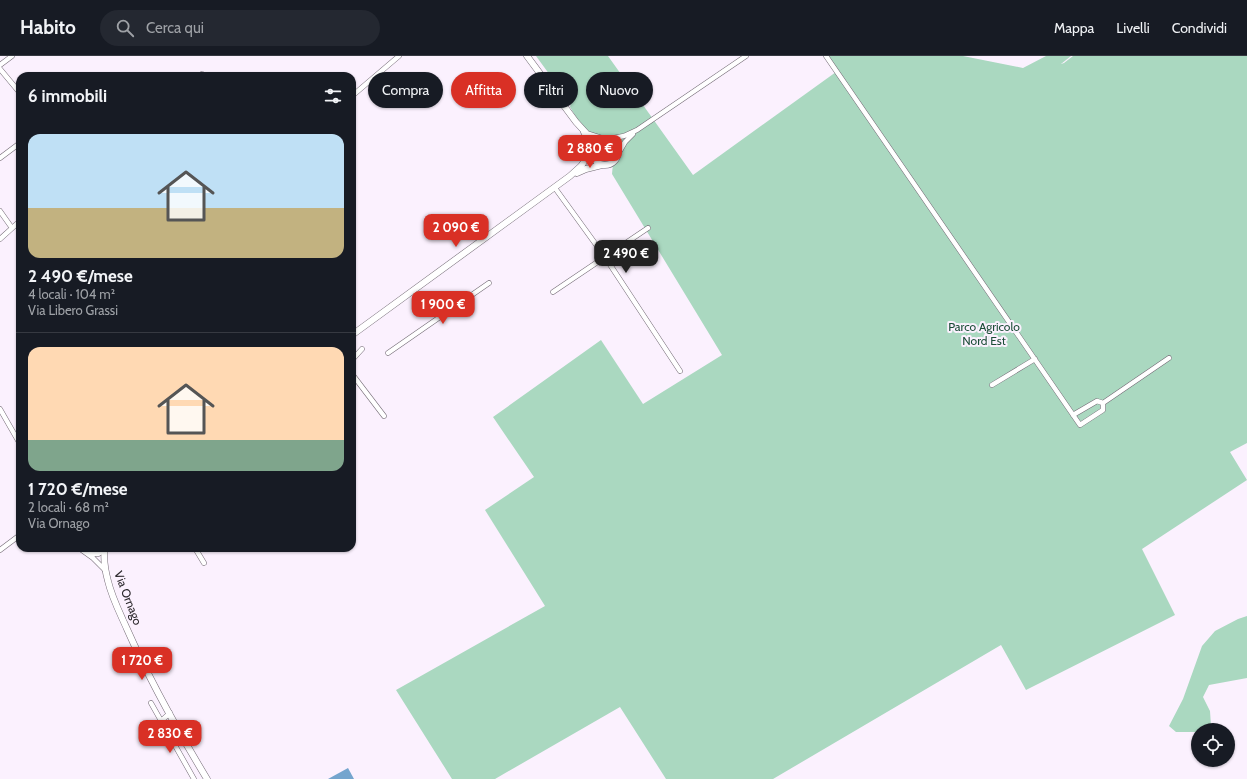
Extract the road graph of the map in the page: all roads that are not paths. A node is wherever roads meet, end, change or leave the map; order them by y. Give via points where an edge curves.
1 (12, 56) edge
2 (399, 56) edge
3 (527, 56) edge
4 (746, 56) edge
5 (826, 56) edge
6 (0, 65) edge
7 (0, 69) edge
8 (16, 88) edge
9 (356, 93) edge
10 (584, 130) junction
11 (637, 130) junction
12 (605, 139) junction
13 (16, 146) edge
14 (592, 151) junction
15 (618, 154) junction
16 (0, 158) edge
17 (602, 165) junction
18 (570, 176) junction
19 (556, 188) junction
20 (0, 211) edge
21 (16, 224) edge
22 (12, 228) junction
23 (648, 228) dead end
24 (0, 239) edge
25 (604, 257) junction
26 (489, 283) dead end
27 (553, 292) dead end
28 (356, 332) edge
29 (362, 349) dead end
30 (388, 353) dead end
31 (356, 356) edge
32 (1035, 358) junction
33 (1169, 358) dead end
34 (680, 371) dead end
35 (356, 379) edge
36 (992, 385) dead end
37 (1103, 403) junction
38 (0, 409) edge
39 (1073, 415) junction
40 (384, 416) dead end
41 (16, 437) edge
42 (16, 538) edge
43 (0, 550) edge
44 (86, 552) edge
45 (101, 552) edge
46 (105, 552) edge
47 (197, 552) edge
48 (89, 554) junction
49 (204, 563) dead end
50 (105, 570) junction
51 (151, 703) dead end
52 (170, 713) junction
53 (161, 720) junction
54 (194, 779) edge
55 (207, 779) edge

1 - 6 street
2 - 9 street
3 - 10 main road via 571,117
4 - 11 street
5 - 32 street
7 - 8 street
10 - 12 main road via 590,135
10 - 14 main road
11 - 12 street via 624,136
11 - 15 street
12 - 14 main road via 596,142
12 - 15 main road via 616,145
13 - 16 street
14 - 17 main road via 595,161
14 - 18 main road
15 - 17 main road via 613,163
17 - 18 main road
18 - 19 main road
19 - 25 street
19 - 28 main road
20 - 22 street
21 - 22 street
22 - 24 street
23 - 25 street
25 - 27 street
25 - 34 street
26 - 30 street
29 - 31 street
32 - 36 street
32 - 39 street
33 - 37 street
35 - 40 street
37 - 39 street via 1097,401
37 - 39 street via 1103,410 1080,425
38 - 41 street
42 - 43 street
44 - 48 street
45 - 48 street
46 - 50 main road, Via Ornago
47 - 49 street
48 - 50 street
50 - 52 main road, Via Ornago via 135,647
51 - 53 street
52 - 53 street
52 - 55 main road, Via Ornago
53 - 54 street

